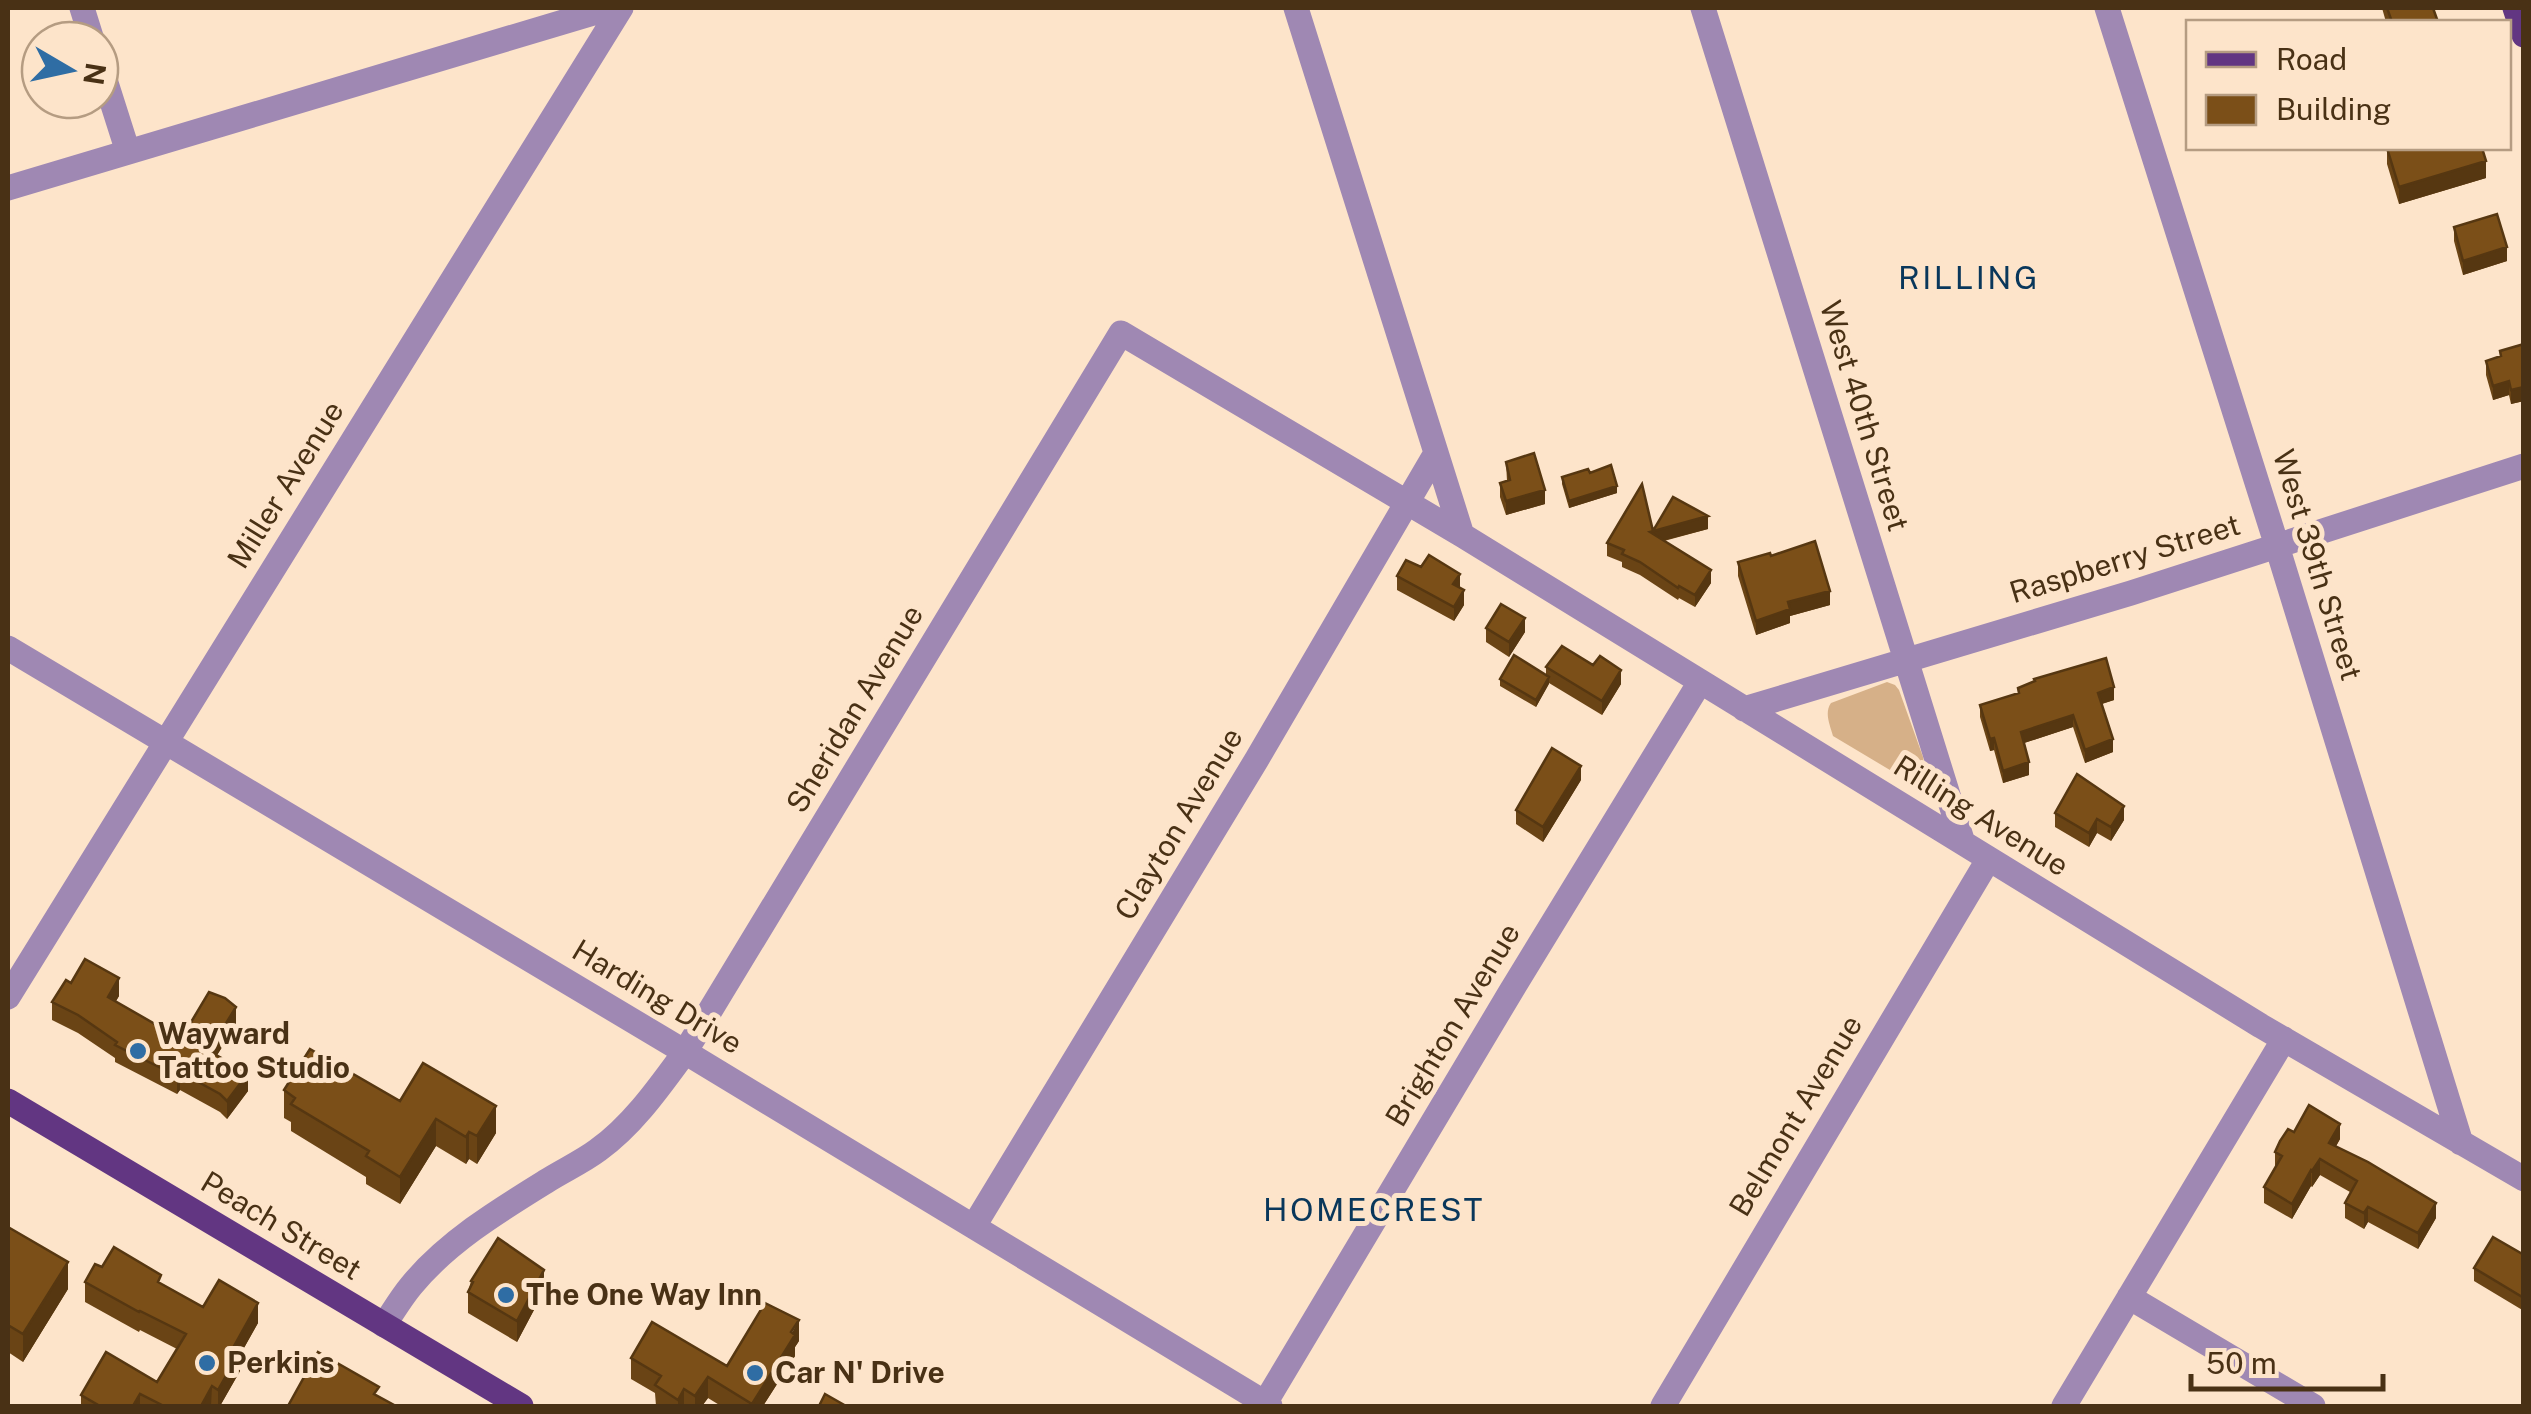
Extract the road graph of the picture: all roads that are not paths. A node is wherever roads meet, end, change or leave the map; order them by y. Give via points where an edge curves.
1 (610, 8) edge
2 (620, 8) edge
3 (1296, 8) edge
4 (1704, 8) edge
5 (2107, 8) edge
6 (2515, 8) edge
7 (2524, 34) edge
8 (118, 120) edge
9 (128, 152) junction
10 (8, 188) edge
11 (1436, 453) junction
12 (2524, 466) edge
13 (1408, 502) junction
14 (1462, 535) junction
15 (2277, 546) junction
16 (8, 648) edge
17 (1906, 660) junction
18 (1700, 682) junction
19 (1744, 710) junction
20 (166, 742) junction
21 (1963, 843) junction
22 (1988, 860) junction
23 (8, 998) edge
24 (2284, 1039) junction
25 (685, 1052) junction
26 (8, 1101) edge
27 (2461, 1143) junction
28 (2524, 1179) edge
29 (974, 1226) junction
30 (2129, 1297) junction
31 (384, 1324) junction
32 (1268, 1405) edge
33 (521, 1406) edge
34 (1663, 1406) edge
35 (2064, 1406) edge
36 (2313, 1406) edge

1 - 9 street
2 - 20 street, Miller Avenue
3 - 11 street
4 - 17 street, West 40th Street
5 - 15 street, West 39th Street
6 - 7 main road
8 - 9 street
9 - 10 street
11 - 13 street, Clayton Avenue
11 - 14 street
12 - 15 street, Raspberry Street
13 - 14 street, Rilling Avenue
13 - 25 street, Sheridan Avenue via 1121,332
13 - 29 street, Clayton Avenue
14 - 18 street, Rilling Avenue
15 - 17 street, Raspberry Street
15 - 27 street, West 39th Street
16 - 20 street, Harding Drive
17 - 19 street, Raspberry Street
17 - 21 street, West 40th Street
18 - 19 street, Rilling Avenue
18 - 32 street, Brighton Avenue
19 - 21 street, Rilling Avenue
20 - 23 street, Miller Avenue
20 - 25 street, Harding Drive
21 - 22 street, Rilling Avenue
22 - 24 street, Rilling Avenue
22 - 34 street, Belmont Avenue
24 - 27 street, Rilling Avenue
24 - 30 street
25 - 29 street, Harding Drive
25 - 31 street, Sheridan Avenue via 598,1151 463,1238 412,1285
26 - 31 main road, Peach Street
27 - 28 street, Rilling Avenue
29 - 32 street, Harding Drive
30 - 35 street
30 - 36 street
31 - 33 main road, Peach Street

